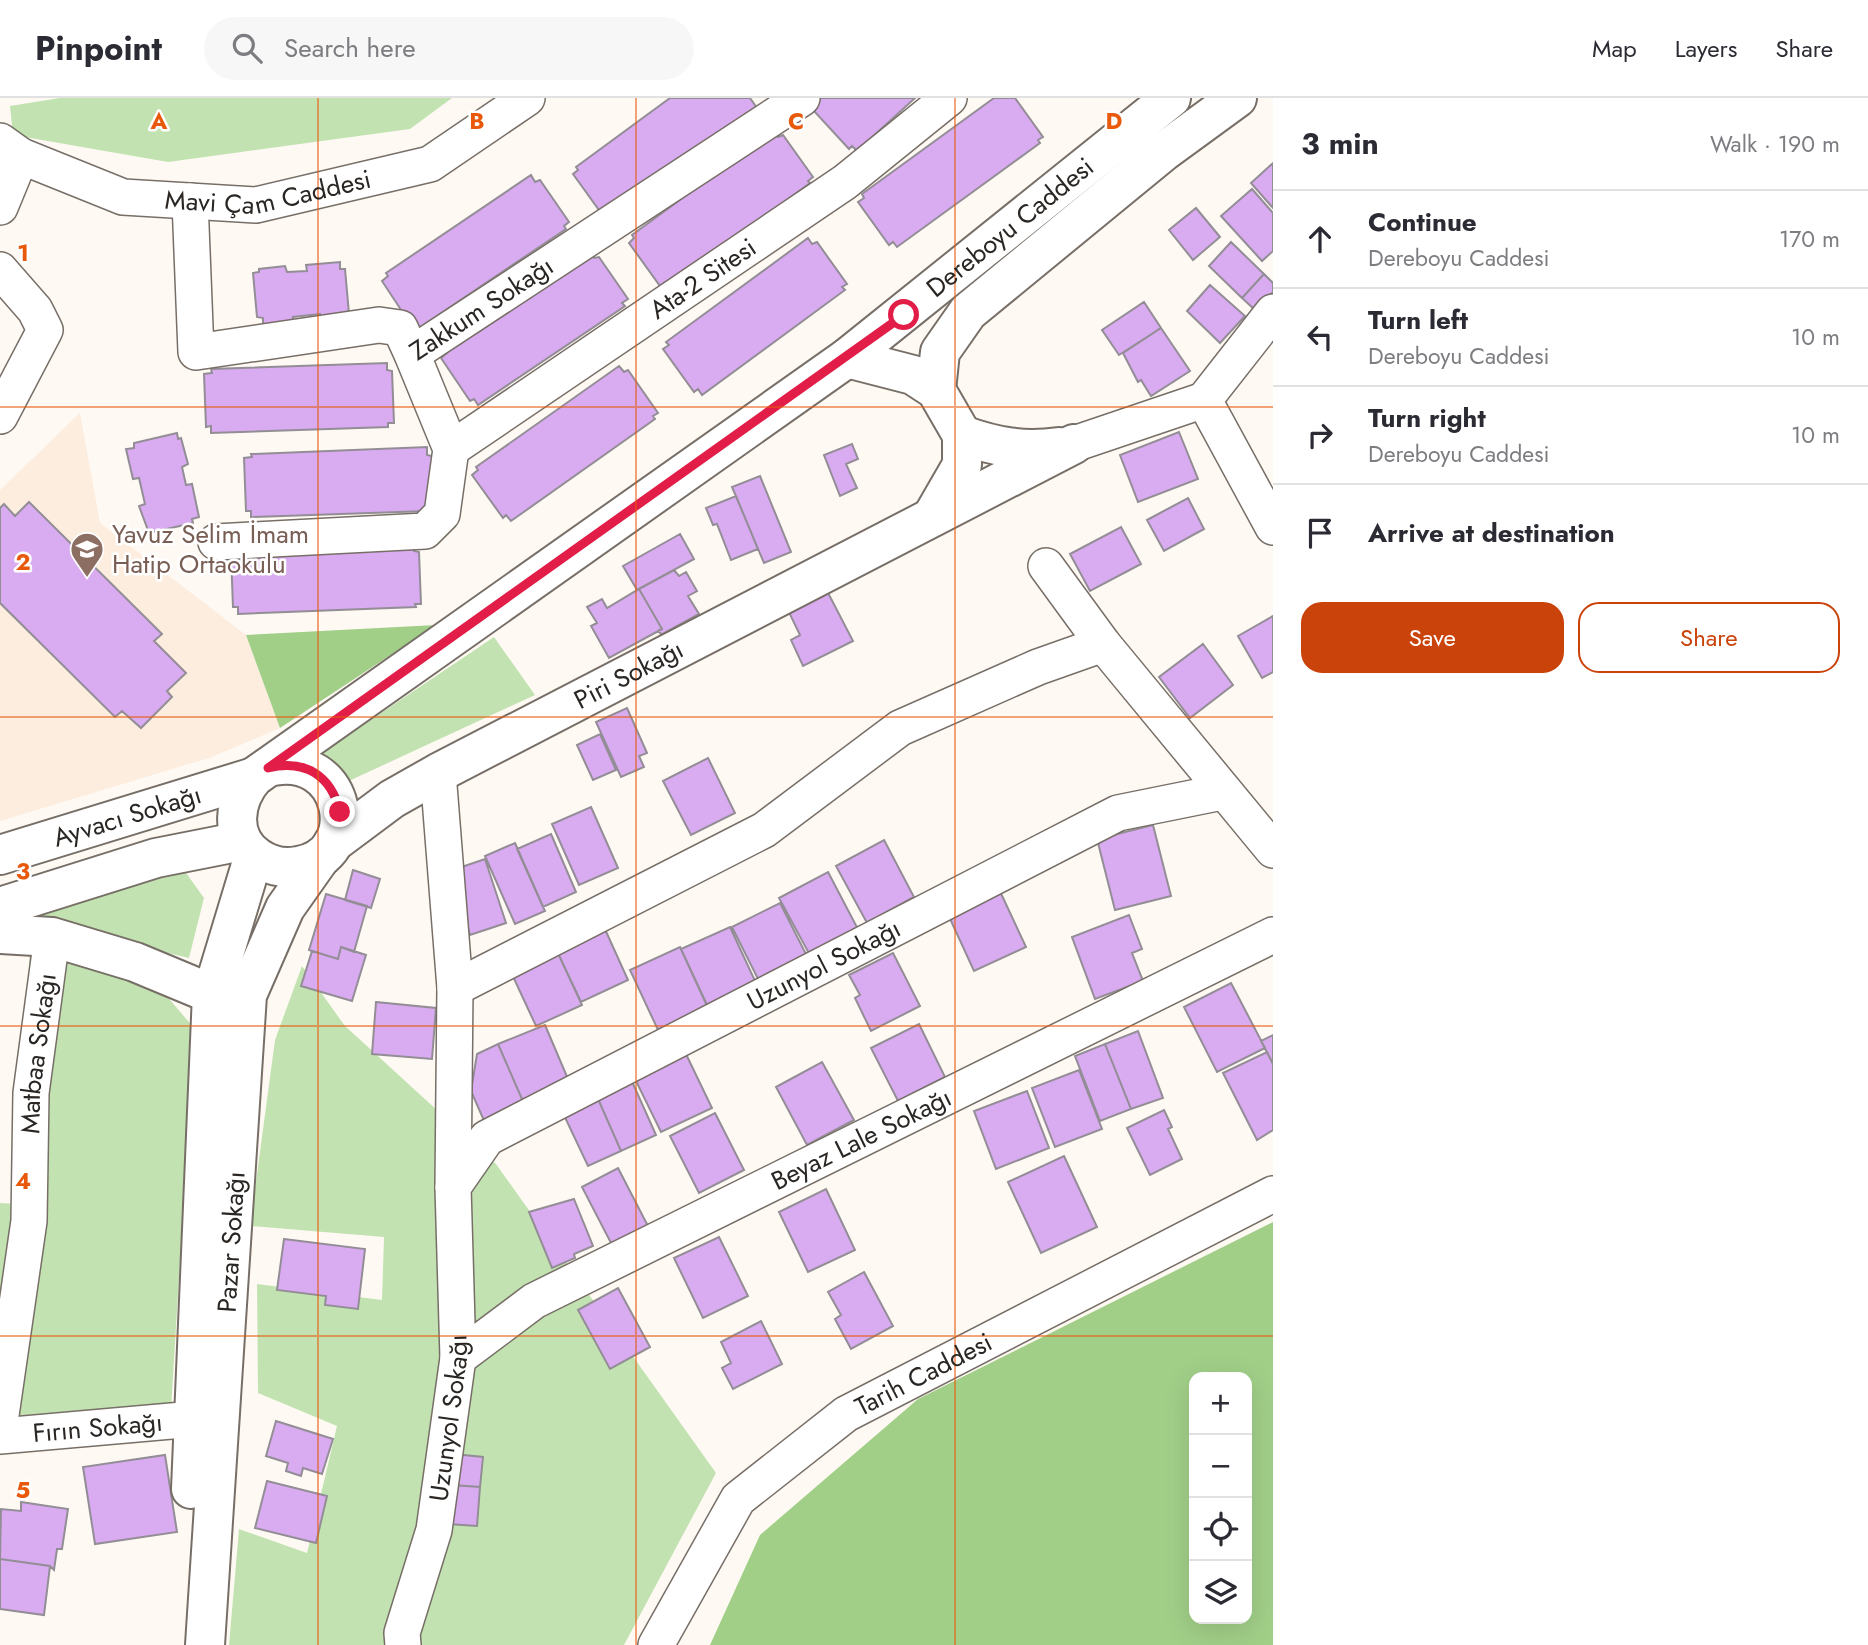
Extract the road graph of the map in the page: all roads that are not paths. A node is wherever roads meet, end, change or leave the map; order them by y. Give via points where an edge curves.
1 (527, 98) edge
2 (803, 98) edge
3 (949, 98) edge
4 (1171, 98) edge
5 (1237, 98) edge
6 (11, 148) edge
7 (190, 201) junction
8 (0, 207) edge
9 (0, 270) edge
10 (1273, 312) edge
11 (412, 354) junction
12 (847, 358) junction
13 (936, 390) junction
14 (1204, 400) junction
15 (0, 416) edge
16 (962, 435) junction
17 (1074, 444) junction
18 (451, 449) junction
19 (932, 517) junction
20 (1273, 527) edge
21 (216, 542) dead end
22 (1046, 566) dead end
23 (1102, 644) junction
24 (261, 772) junction
25 (438, 773) junction
26 (1222, 792) junction
27 (248, 848) junction
28 (327, 850) junction
29 (1273, 850) edge
30 (0, 855) edge
31 (0, 907) edge
32 (0, 934) edge
33 (1273, 935) edge
34 (52, 937) junction
35 (455, 988) junction
36 (212, 994) junction
37 (453, 1187) junction
38 (1273, 1194) edge
39 (15, 1219) edge
40 (457, 1358) junction
41 (194, 1419) junction
42 (0, 1422) edge
43 (0, 1436) edge
44 (186, 1645) edge
45 (205, 1645) edge
46 (403, 1645) edge
47 (656, 1645) edge

1 - 7 street, Mavi Çam Caddesi via 430,164 256,205
2 - 11 street, Zakkum Sokağı
3 - 18 street, Ata-2 Sitesi via 845,182
4 - 12 main road, Dereboyu Caddesi
5 - 13 main road, Dereboyu Caddesi via 1163,152 968,312 940,352
6 - 7 street, Mavi Çam Caddesi via 124,197
6 - 8 street
7 - 11 street, Zakkum Sokağı via 196,352 379,325 400,328
9 - 15 street via 35,310 45,330
10 - 14 street
11 - 18 street
12 - 13 main road via 913,375
12 - 24 main road, Dereboyu Caddesi
13 - 16 main road
14 - 17 street
14 - 20 street
16 - 17 main road via 1027,451
16 - 19 main road via 962,465
17 - 19 main road, Piri Sokağı
18 - 21 street via 442,514 425,531
19 - 25 main road, Piri Sokağı
22 - 23 street
23 - 26 street
23 - 35 street via 900,728 764,830
24 - 27 main road, Dereboyu Caddesi via 242,790 237,807 237,825
24 - 28 main road via 284,764 300,765 328,782 340,812 339,828
24 - 30 main road, Ayvacı Sokağı
25 - 28 main road, Piri Sokağı via 392,799
25 - 35 street, Uzunyol Sokağı
26 - 29 street
26 - 37 street, Uzunyol Sokağı via 1105,819 487,1138
27 - 28 main road via 269,864 287,868 305,865
27 - 31 main road, Ayvacı Sokağı via 156,858
27 - 36 main road, Pazar Sokağı
28 - 45 main road, Pazar Sokağı via 285,908 247,995
32 - 34 main road
33 - 40 street, Beyaz Lale Sokağı via 534,1301
34 - 36 main road via 135,962
34 - 39 street, Matbaa Sokağı
35 - 37 street, Uzunyol Sokağı
36 - 41 main road, Pazar Sokağı
37 - 40 street, Uzunyol Sokağı
38 - 47 street, Tarih Caddesi via 846,1414 738,1499
39 - 42 street, Matbaa Sokağı
40 - 46 street, Uzunyol Sokağı via 434,1530 402,1633
41 - 43 street, Fırın Sokağı
41 - 44 main road, Pazar Sokağı

